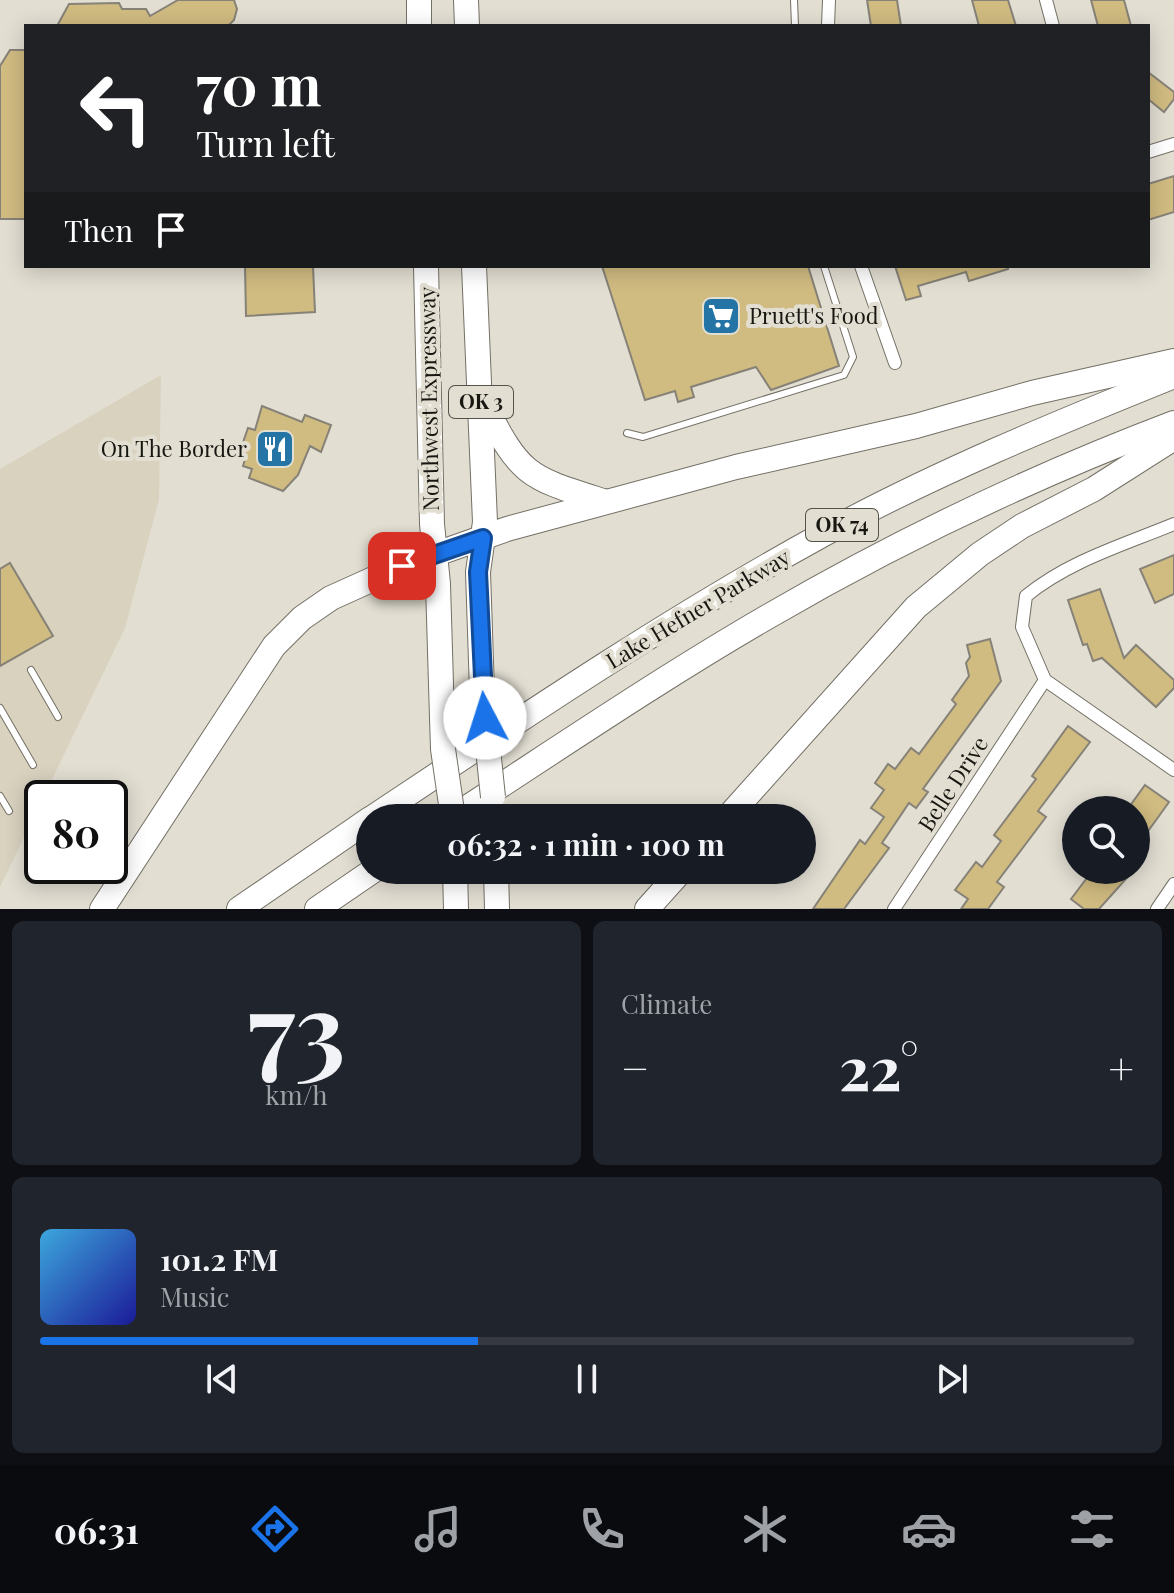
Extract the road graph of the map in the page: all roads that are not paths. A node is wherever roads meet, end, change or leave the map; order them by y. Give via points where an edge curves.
1 (419, 0) edge
2 (466, 0) edge
3 (794, 0) edge
4 (829, 0) edge
5 (1046, 0) edge
6 (419, 24) edge
7 (467, 24) edge
8 (795, 24) edge
9 (828, 24) edge
10 (1052, 24) edge
11 (1174, 144) edge
12 (1150, 151) edge
13 (426, 268) edge
14 (474, 268) edge
15 (825, 268) edge
16 (862, 268) edge
17 (1174, 361) edge
18 (895, 363) dead end
19 (1174, 376) edge
20 (481, 399) junction
21 (1174, 423) edge
22 (627, 433) dead end
23 (1174, 438) edge
24 (603, 501) junction
25 (1174, 524) edge
26 (483, 538) junction
27 (435, 554) junction
28 (31, 670) dead end
29 (1045, 680) junction
30 (0, 708) edge
31 (58, 717) dead end
32 (33, 765) dead end
33 (1174, 770) edge
34 (0, 796) edge
35 (394, 804) edge
36 (451, 804) edge
37 (473, 804) edge
38 (493, 804) edge
39 (740, 804) edge
40 (9, 811) dead end
41 (356, 829) edge
42 (356, 882) edge
43 (455, 884) edge
44 (496, 884) edge
45 (669, 884) edge
46 (1174, 884) edge
47 (102, 909) edge
48 (239, 909) edge
49 (317, 909) edge
50 (456, 909) edge
51 (497, 909) edge
52 (647, 909) edge
53 (894, 909) edge
54 (1157, 909) edge

1 - 6 highway
2 - 7 highway
3 - 8 lane
4 - 9 street
5 - 10 street
11 - 12 street
13 - 27 highway, Northwest Expressway / OK 3
14 - 20 highway, OK 3
15 - 22 lane via 853,357 844,375 643,437
16 - 18 street
17 - 24 highway
19 - 35 highway, Lake Hefner Parkway / OK 74 via 1051,425 824,534 622,654
20 - 24 highway via 505,447 520,464 555,487
20 - 26 highway, OK 3
21 - 37 highway, Lake Hefner Parkway / OK 74 via 1022,486 770,615
23 - 39 highway via 1094,489 1022,526 945,581
24 - 26 highway
25 - 29 street via 1072,565 1026,596 1022,627
26 - 27 highway
26 - 38 highway, OK 3, bridge via 478,572 482,691
27 - 36 highway, Northwest Expressway, bridge
27 - 47 highway via 331,598 274,646
28 - 31 lane
29 - 33 street
29 - 53 street, Belle Drive
30 - 32 lane
34 - 40 lane
41 - 48 highway, Lake Hefner Parkway / OK 74
42 - 49 highway
43 - 50 highway
44 - 51 highway
45 - 52 highway
46 - 54 street

